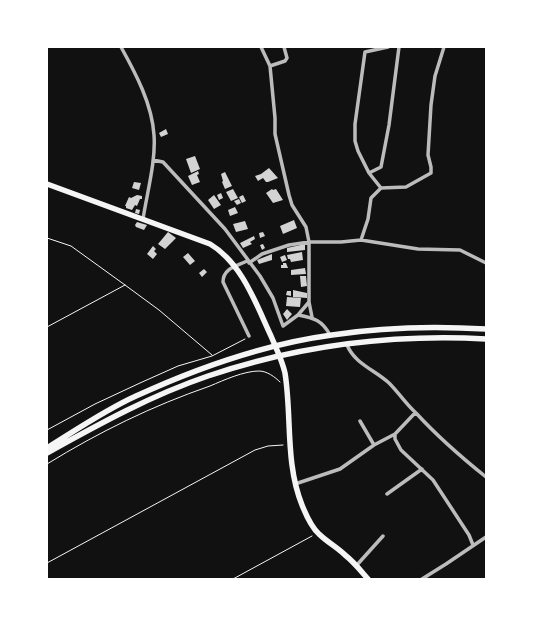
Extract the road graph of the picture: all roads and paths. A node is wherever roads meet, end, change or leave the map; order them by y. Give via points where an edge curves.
1 (121, 47) edge
2 (261, 47) edge
3 (284, 47) edge
4 (388, 47) edge
5 (399, 47) edge
6 (444, 47) edge
7 (270, 66) junction
8 (153, 160) junction
9 (370, 173) junction
10 (47, 184) edge
11 (381, 188) junction
12 (143, 219) junction
13 (47, 238) edge
14 (361, 240) junction
15 (309, 242) junction
16 (248, 262) junction
17 (486, 262) edge
18 (234, 267) junction
19 (125, 285) junction
20 (309, 302) junction
21 (298, 315) junction
22 (312, 317) junction
23 (47, 327) edge
24 (486, 329) edge
25 (330, 335) junction
26 (249, 336) joint
27 (486, 339) edge
28 (347, 345) junction
29 (276, 347) junction
30 (212, 356) junction
31 (279, 356) junction
32 (286, 386) junction
33 (415, 413) junction
34 (360, 421) dead end
35 (47, 430) edge
36 (396, 434) junction
37 (290, 444) junction
38 (374, 445) junction
39 (47, 448) edge
40 (47, 453) edge
41 (47, 464) edge
42 (422, 469) junction
43 (486, 477) edge
44 (295, 484) junction
45 (387, 494) dead end
46 (318, 533) junction
47 (383, 536) dead end
48 (486, 537) edge
49 (473, 545) junction
50 (47, 563) edge
51 (356, 566) junction
52 (233, 579) edge
53 (368, 579) edge
54 (422, 579) edge

1 - 8 street via 137,77 152,117 155,137
2 - 7 street
3 - 7 street via 288,58
4 - 9 street via 365,52 355,141
5 - 9 street via 381,167
6 - 11 street via 431,105 428,149 431,173 406,188
7 - 15 street via 275,134 292,205 306,227
8 - 12 street
8 - 16 street via 162,162 206,208 225,229
9 - 11 street
10 - 12 main road
11 - 14 street via 371,198
12 - 18 main road via 218,248
13 - 19 path via 71,246
14 - 15 street
14 - 17 street via 396,247 460,250
15 - 16 street via 289,245 262,254
15 - 20 street
16 - 18 street
16 - 21 street via 273,298 283,326
18 - 26 street via 225,272 223,282
18 - 29 main road via 251,293
19 - 23 path
19 - 30 path via 159,310
20 - 21 street
20 - 22 street
21 - 22 street
22 - 25 street via 326,326
24 - 25 main road via 437,327
25 - 29 main road
26 - 30 path
27 - 28 main road via 415,338
28 - 31 main road
28 - 33 street via 362,365 383,378
29 - 31 main road
29 - 39 main road via 222,362 136,396
30 - 35 path via 178,366 140,383
31 - 32 main road
31 - 40 main road via 220,372 178,387 122,412
32 - 37 main road
32 - 41 path via 267,372 236,376 141,413
33 - 36 street
33 - 43 street via 456,454
34 - 38 street
36 - 38 street
36 - 42 street via 404,454
37 - 44 main road
37 - 50 path via 255,450
38 - 44 street via 340,469
42 - 45 street
42 - 49 street via 433,480 469,534
44 - 46 main road via 307,516
46 - 51 main road
46 - 52 path
47 - 51 street
48 - 49 street
49 - 54 street
51 - 53 main road

